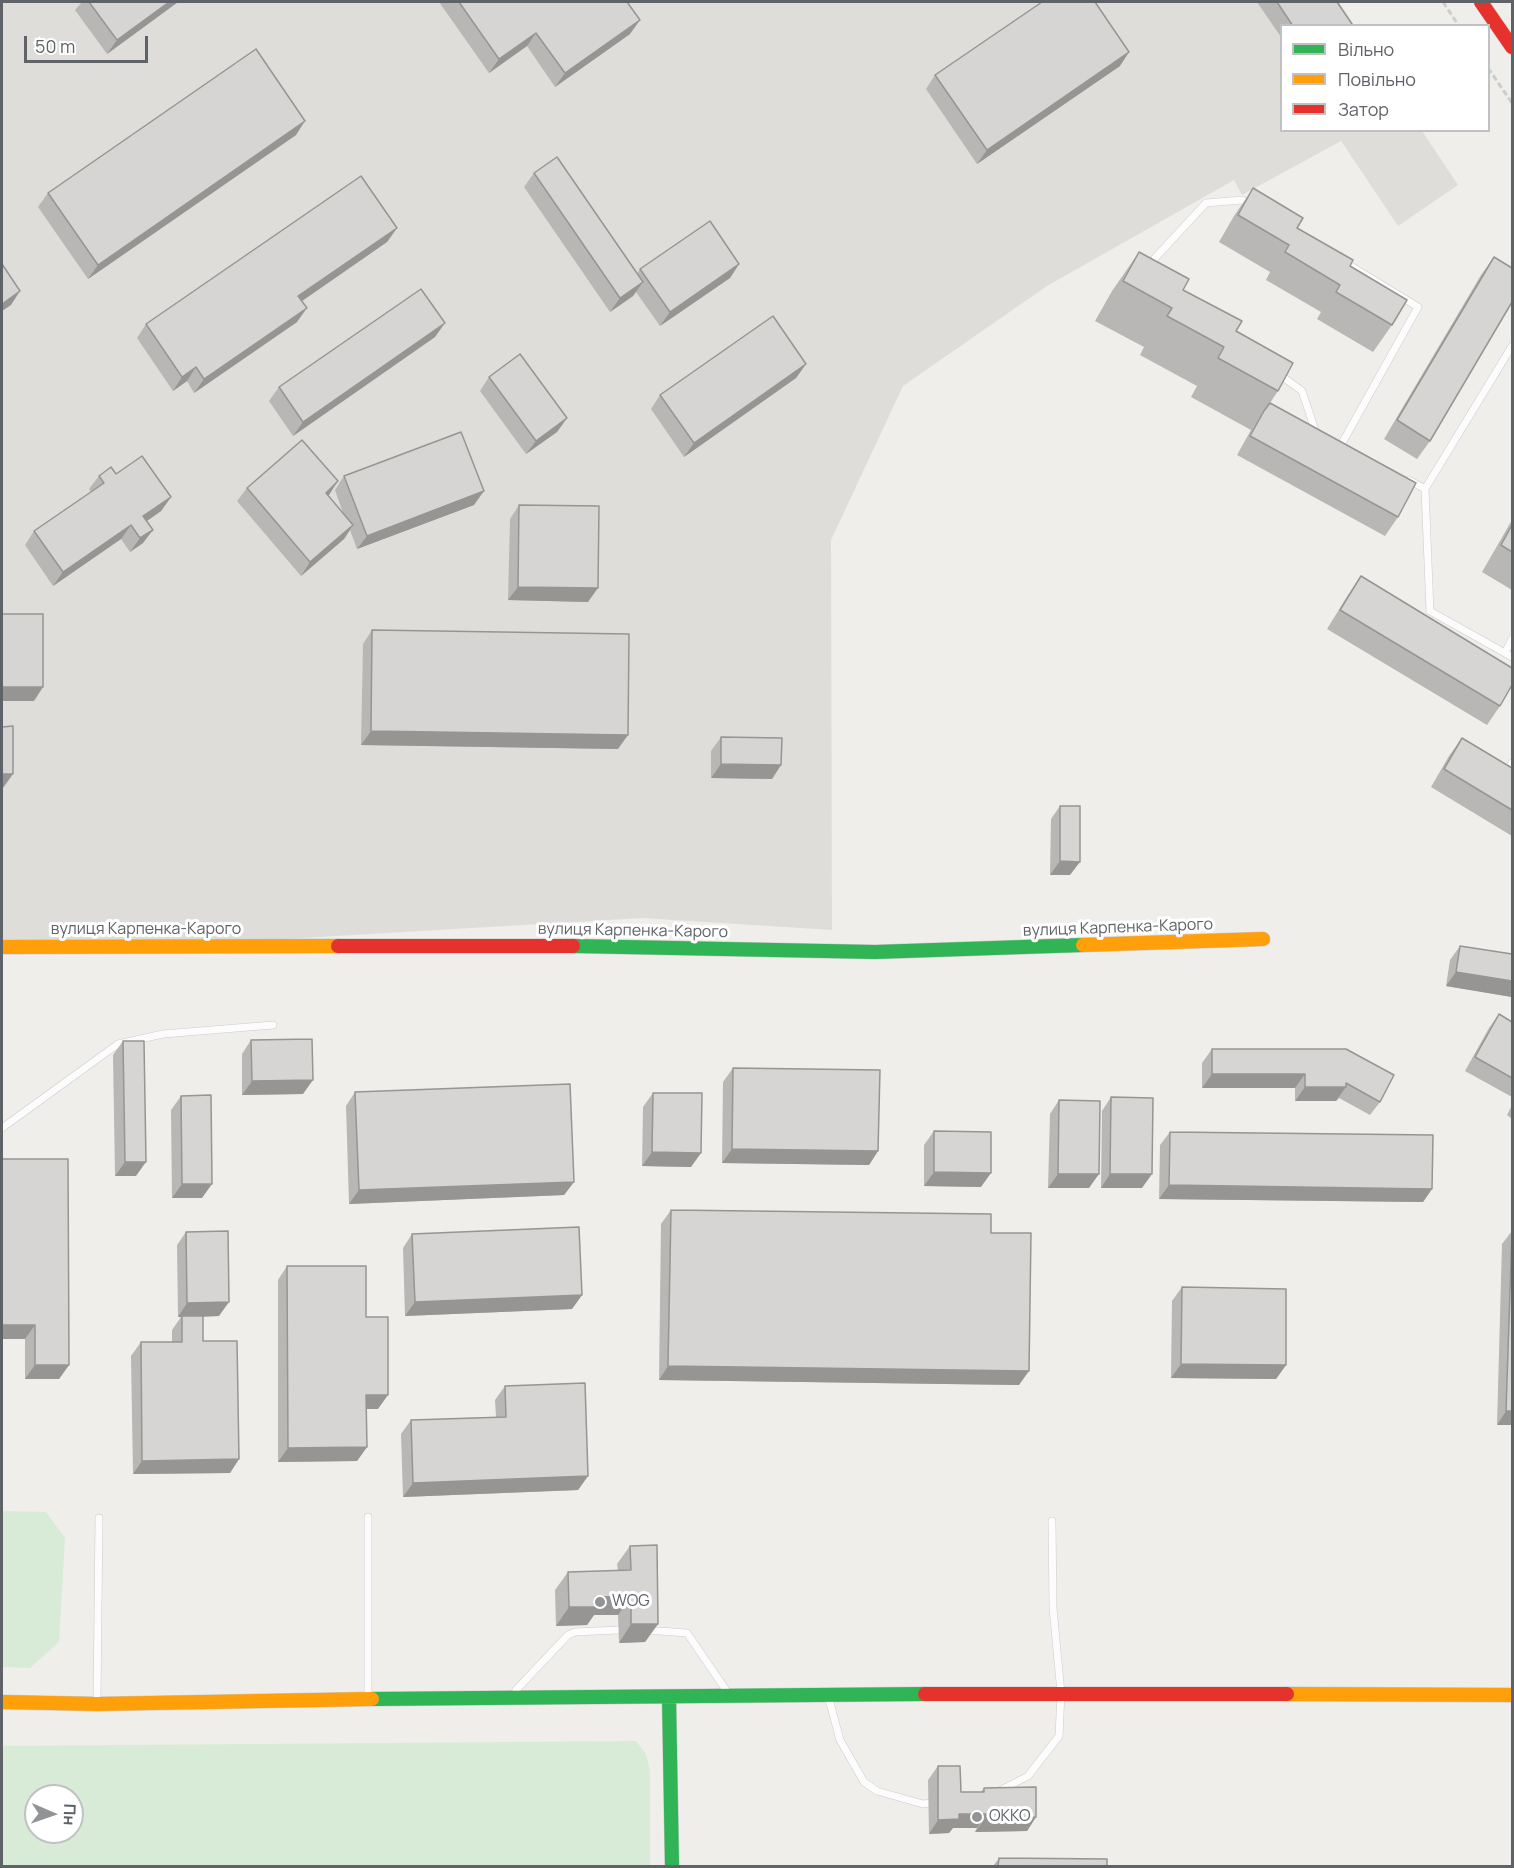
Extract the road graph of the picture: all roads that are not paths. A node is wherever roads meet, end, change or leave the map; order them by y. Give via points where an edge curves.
1 (1481, 2) edge
2 (1512, 47) edge
3 (1262, 212) edge
4 (1340, 259) edge
5 (1155, 280) edge
6 (1512, 346) edge
7 (1273, 370) edge
8 (1323, 436) edge
9 (1332, 441) edge
10 (1341, 446) junction
11 (1351, 451) edge
12 (1404, 478) edge
13 (1425, 489) junction
14 (1512, 639) edge
15 (1505, 652) junction
16 (1512, 657) edge
17 (1512, 763) edge
18 (1512, 775) edge
19 (1263, 939) dead end
20 (2, 947) edge
21 (273, 1025) dead end
22 (2, 1128) edge
23 (368, 1517) dead end
24 (99, 1518) dead end
25 (1052, 1521) dead end
26 (618, 1630) dead end
27 (645, 1630) edge
28 (1061, 1693) junction
29 (827, 1694) junction
30 (729, 1695) junction
31 (1512, 1695) edge
32 (509, 1697) junction
33 (669, 1697) junction
34 (368, 1700) junction
35 (2, 1702) edge
36 (97, 1704) junction
37 (992, 1794) edge
38 (946, 1802) edge
39 (672, 1866) edge

1 - 2 main road
3 - 5 lane via 1242,200 1206,203 1155,258
4 - 10 lane via 1418,307
6 - 13 lane
7 - 8 lane via 1302,391 1315,432
9 - 10 lane
10 - 11 lane
12 - 13 lane
13 - 15 lane via 1430,611
14 - 15 lane
15 - 16 lane
17 - 18 lane via 1508,772
19 - 20 main road, вулиця Карпенка-Карого via 875,952 528,945
21 - 22 lane via 164,1034 118,1044
23 - 34 lane
24 - 36 lane
25 - 28 lane via 1053,1608
26 - 32 lane via 568,1635
27 - 30 lane via 687,1633
28 - 29 main road
28 - 31 main road
28 - 37 lane via 1059,1736 1028,1776
29 - 30 main road
29 - 38 lane via 840,1740 864,1782 877,1791 922,1804
30 - 33 main road
32 - 33 main road
32 - 34 main road
33 - 39 main road
34 - 36 main road
35 - 36 main road

